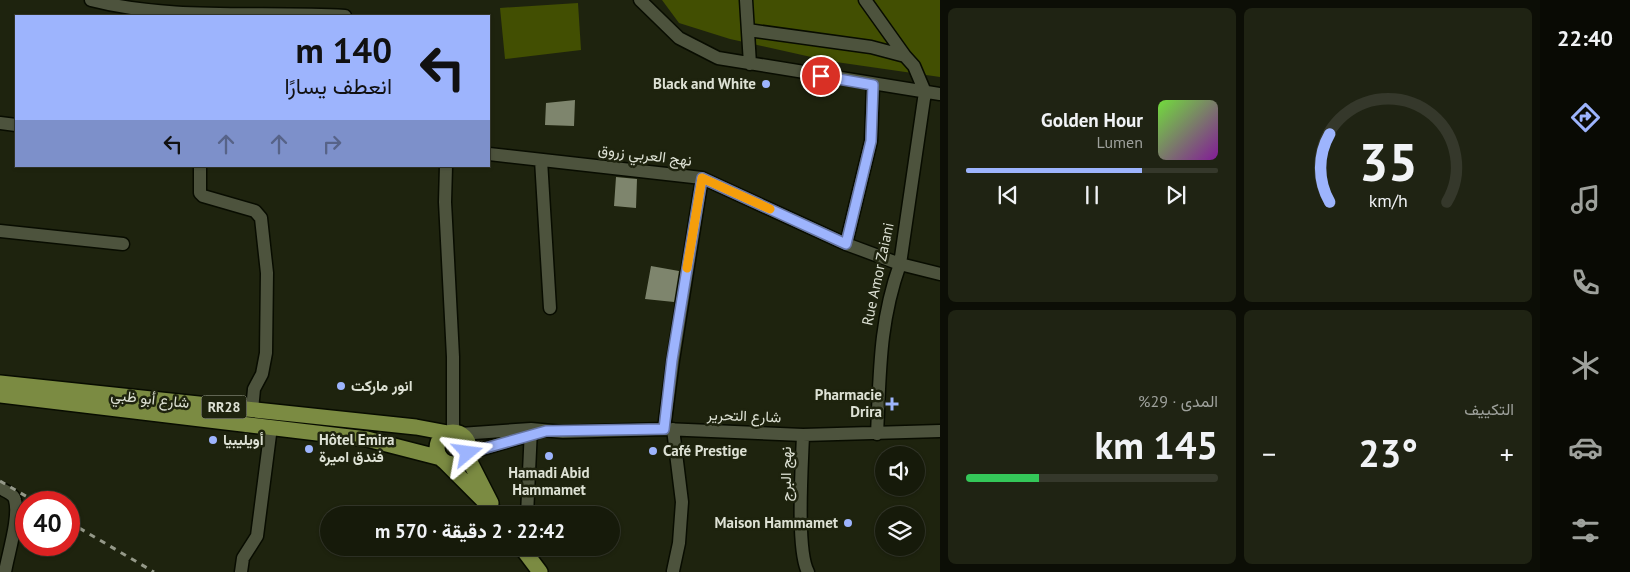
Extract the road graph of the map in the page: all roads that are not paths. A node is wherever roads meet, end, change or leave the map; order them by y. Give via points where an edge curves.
1 (91, 0) edge
2 (640, 0) edge
3 (746, 0) edge
4 (865, 0) edge
5 (105, 10) edge
6 (218, 15) edge
7 (311, 15) edge
8 (748, 30) junction
9 (905, 56) junction
10 (750, 64) junction
11 (873, 85) junction
12 (925, 92) junction
13 (940, 94) edge
14 (0, 123) edge
15 (15, 125) edge
16 (490, 154) edge
17 (542, 160) junction
18 (200, 167) edge
19 (446, 167) edge
20 (702, 178) junction
21 (0, 231) edge
22 (123, 244) dead end
23 (846, 244) junction
24 (900, 264) junction
25 (940, 274) edge
26 (550, 308) dead end
27 (0, 383) edge
28 (0, 396) edge
29 (252, 410) junction
30 (204, 412) junction
31 (271, 427) junction
32 (668, 429) junction
33 (940, 431) edge
34 (531, 432) junction
35 (454, 433) junction
36 (877, 434) junction
37 (802, 435) junction
38 (468, 454) junction
39 (443, 460) junction
40 (0, 488) edge
41 (528, 506) edge
42 (530, 556) edge
43 (5, 572) edge
44 (241, 572) edge
45 (540, 572) edge
46 (673, 572) edge
47 (808, 572) edge

1 - 5 street
2 - 10 street via 679,38 718,58
3 - 8 street
4 - 9 street
5 - 6 street
6 - 7 street
8 - 9 street via 871,47
8 - 10 street
9 - 12 street via 914,66
10 - 11 street
11 - 12 street
11 - 23 street via 871,141
12 - 13 street
12 - 24 street, Rue Amor Zaiani
14 - 15 street
16 - 17 street, نهج العربي زروق
17 - 20 street, نهج العربي زروق
17 - 26 street
18 - 29 street via 200,193 203,196 254,211 261,218 267,272 266,353 262,374 254,389
19 - 35 street
20 - 23 street, نهج العربي زروق
20 - 32 street via 672,360
21 - 22 street
23 - 24 street, نهج العربي زروق
24 - 25 street, نهج العربي زروق
24 - 36 street, Rue Amor Zaiani via 882,332
27 - 30 main road, شارع أبو ظبي / RR28
28 - 30 main road, شارع أبو ظبي / RR28
29 - 30 main road, شارع أبو ظبي / RR28
29 - 35 main road, شارع أبو ظبي / RR28
30 - 31 main road, شارع أبو ظبي / RR28
31 - 39 main road, شارع أبو ظبي / RR28 via 367,439
31 - 44 street via 257,536 243,558
32 - 34 street, شارع التحرير
32 - 37 street, شارع التحرير
32 - 46 street via 682,502
33 - 36 street, شارع التحرير
34 - 35 street, شارع التحرير
34 - 38 street, شارع التحرير
34 - 41 street
35 - 38 main road via 468,442
35 - 39 main road via 443,436 437,447
36 - 37 street, شارع التحرير
37 - 47 street, نهج البرج via 802,551
38 - 39 main road, RR28 via 458,464
38 - 39 main road via 498,515
40 - 43 street via 16,501
42 - 45 main road

